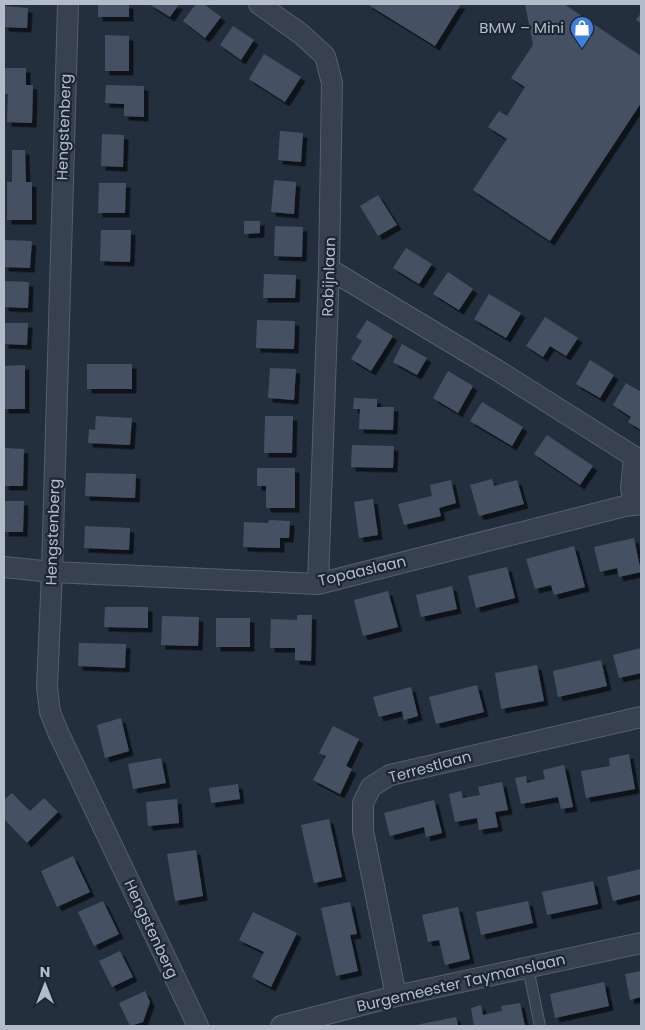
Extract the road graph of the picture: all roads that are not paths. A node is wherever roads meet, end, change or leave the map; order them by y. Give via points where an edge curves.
1 (68, 4) edge
2 (259, 4) edge
3 (329, 269) junction
4 (638, 459) edge
5 (638, 505) edge
6 (4, 567) edge
7 (52, 572) junction
8 (318, 584) junction
9 (641, 716) edge
10 (641, 943) edge
11 (528, 968) junction
12 (396, 996) junction
13 (198, 1026) edge
14 (282, 1026) edge
15 (540, 1026) edge

1 - 7 street, Hengstenberg
2 - 3 street, Robijnlaan via 302,34 325,56 328,65 332,83
3 - 4 street, Topaaslaan
3 - 8 street, Robijnlaan
4 - 5 street, Topaaslaan via 631,488
5 - 8 street, Topaaslaan
6 - 7 street, Topaaslaan
7 - 8 street, Topaaslaan
7 - 13 street, Hengstenberg via 46,688 50,712
9 - 12 street, Terrestlaan via 390,774 370,787 363,802 363,831
10 - 11 street, Burgemeester Taymanslaan
11 - 12 street, Burgemeester Taymanslaan
11 - 15 lane
12 - 14 street, Burgemeester Taymanslaan

